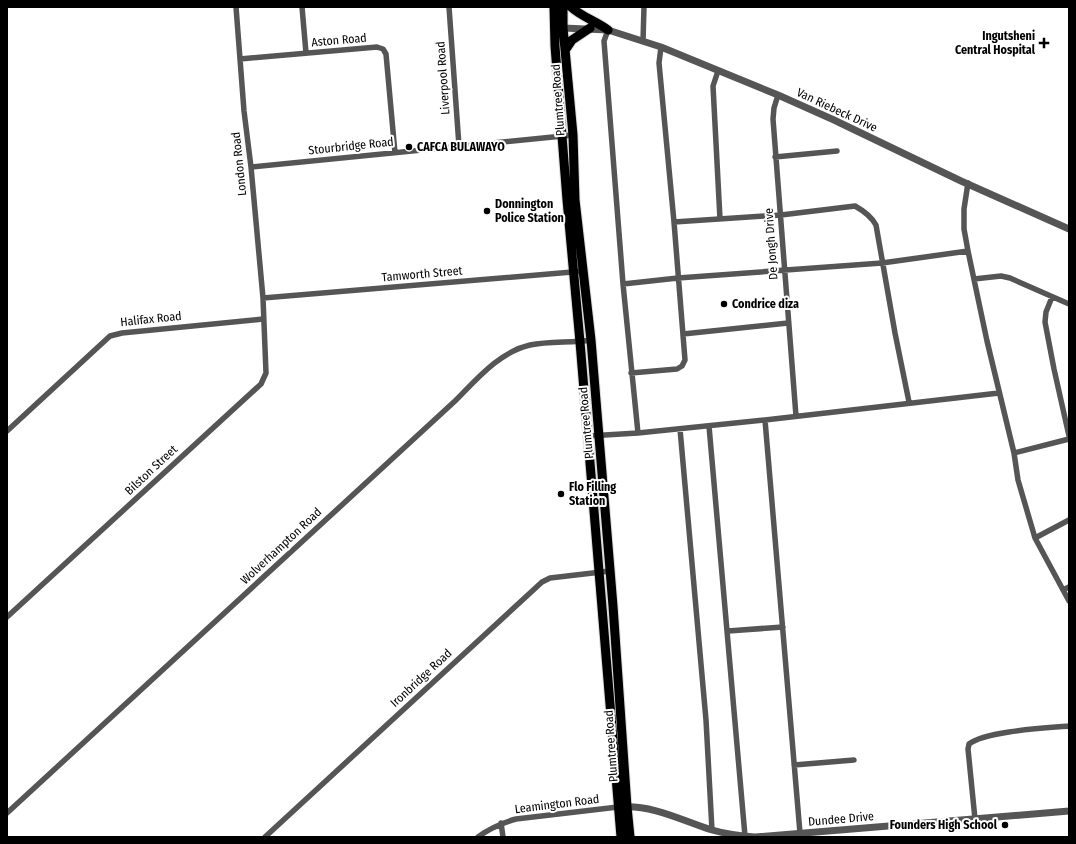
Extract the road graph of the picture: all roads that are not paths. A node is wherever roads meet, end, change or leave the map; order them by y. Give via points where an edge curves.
1 (236, 7) edge
2 (302, 7) edge
3 (449, 7) edge
4 (563, 7) edge
5 (571, 7) edge
6 (644, 7) edge
7 (554, 10) edge
8 (563, 28) junction
9 (590, 28) junction
10 (608, 30) junction
11 (643, 41) junction
12 (555, 46) junction
13 (661, 47) junction
14 (566, 49) junction
15 (306, 53) junction
16 (240, 59) junction
17 (718, 71) junction
18 (778, 95) junction
19 (573, 135) junction
20 (562, 136) junction
21 (460, 146) junction
22 (837, 151) dead end
23 (395, 153) junction
24 (775, 157) junction
25 (250, 167) junction
26 (968, 183) junction
27 (780, 215) junction
28 (720, 219) junction
29 (674, 222) junction
30 (1069, 229) edge
31 (968, 251) junction
32 (882, 263) junction
33 (784, 270) junction
34 (573, 272) junction
35 (584, 272) junction
36 (678, 278) junction
37 (974, 279) junction
38 (623, 284) junction
39 (1052, 297) junction
40 (263, 298) junction
41 (1069, 304) edge
42 (263, 319) junction
43 (788, 323) junction
44 (683, 334) junction
45 (591, 340) junction
46 (580, 342) junction
47 (631, 373) junction
48 (999, 393) junction
49 (909, 402) junction
50 (796, 416) junction
51 (766, 420) junction
52 (709, 426) junction
53 (680, 429) junction
54 (7, 431) edge
55 (638, 433) junction
56 (600, 435) junction
57 (588, 436) junction
58 (1069, 436) edge
59 (1069, 440) edge
60 (1014, 453) junction
61 (1069, 520) edge
62 (1036, 538) junction
63 (610, 571) junction
64 (598, 572) junction
65 (1069, 587) edge
66 (1063, 590) junction
67 (1069, 601) edge
68 (7, 617) edge
69 (783, 627) junction
70 (728, 632) junction
71 (1069, 726) edge
72 (854, 760) dead end
73 (794, 765) junction
74 (623, 807) junction
75 (7, 812) edge
76 (1069, 812) edge
77 (974, 819) junction
78 (501, 823) junction
79 (712, 830) junction
80 (800, 833) junction
81 (811, 835) edge
82 (745, 836) edge
83 (265, 837) edge
84 (478, 837) edge
85 (503, 837) edge
86 (621, 837) edge
87 (630, 837) edge
88 (755, 837) edge

1 - 16 street, London Road
2 - 15 street
3 - 21 street, Liverpool Road
4 - 8 highway, Plumtree Road
5 - 10 highway
6 - 11 street
7 - 8 highway
7 - 12 highway, Plumtree Road
8 - 9 street, Van Riebeck Drive
8 - 12 highway
8 - 14 highway, Plumtree Road
9 - 10 street, Van Riebeck Drive
9 - 14 highway via 572,40
10 - 11 street, Van Riebeck Drive
10 - 38 street via 604,41
11 - 13 street, Van Riebeck Drive
12 - 20 highway, Plumtree Road
13 - 17 street, Van Riebeck Drive
13 - 29 street via 659,63
14 - 19 highway, Plumtree Road
15 - 16 street, Aston Road
15 - 23 street, Aston Road via 377,48 385,51
16 - 25 street, London Road
17 - 18 street, Van Riebeck Drive
17 - 28 street via 713,86
18 - 24 street, De Jongh Drive via 772,119
18 - 26 street, Van Riebeck Drive
19 - 20 street, Stourbridge Road
19 - 35 highway, Plumtree Road via 575,200
20 - 21 street, Stourbridge Road
20 - 34 highway, Plumtree Road
21 - 23 street, Stourbridge Road
22 - 24 street
23 - 25 street, Stourbridge Road
24 - 27 street, De Jongh Drive
25 - 40 street, London Road
26 - 30 street, Van Riebeck Drive
26 - 31 street via 964,229
27 - 28 street
27 - 32 street via 855,206 876,225
27 - 33 street, De Jongh Drive
28 - 29 street
29 - 36 street
31 - 32 street
31 - 37 street
32 - 33 street
32 - 49 street
33 - 36 street
33 - 43 street, De Jongh Drive
34 - 35 street, Tamworth Street
34 - 40 street, Tamworth Street
34 - 46 highway, Plumtree Road
35 - 45 highway, Plumtree Road
36 - 38 street
36 - 44 street
37 - 39 street via 1005,277
37 - 48 street
38 - 47 street
39 - 41 street
39 - 58 street via 1045,322
40 - 42 street, London Road
42 - 54 street, Halifax Road via 110,336
42 - 68 street, Bilston Street via 266,373 261,384
43 - 44 street
43 - 50 street, De Jongh Drive
44 - 47 street via 684,360 680,368
45 - 46 street, Wolverhampton Road
45 - 56 highway, Plumtree Road
46 - 57 highway, Plumtree Road
46 - 75 street, Wolverhampton Road via 531,345 508,354 492,365 455,402
47 - 55 street
48 - 49 street
48 - 60 street
49 - 50 street
50 - 51 street
51 - 52 street
51 - 69 street
52 - 53 street
52 - 70 street
53 - 55 street
53 - 79 street via 705,712
55 - 56 street
56 - 57 street
56 - 63 highway, Plumtree Road
57 - 64 highway, Plumtree Road
59 - 60 street
60 - 62 street via 1018,480
61 - 62 street
62 - 66 street
63 - 64 street, Ironbridge Road
63 - 74 highway, Plumtree Road
64 - 74 highway, Plumtree Road
64 - 83 street, Ironbridge Road via 550,578 542,582
65 - 66 street
66 - 67 street
69 - 70 street
69 - 73 street
70 - 82 street
71 - 77 street via 1005,733 969,744
72 - 73 street
73 - 80 street
74 - 78 street, Leamington Road via 516,819
74 - 79 street, Dundee Drive via 657,811
74 - 86 highway, Plumtree Road
74 - 87 highway, Plumtree Road
76 - 77 street, Dundee Drive
77 - 81 street, Dundee Drive
78 - 84 street, Leamington Road
78 - 85 street
79 - 82 street, Dundee Drive
80 - 81 street, Dundee Drive
80 - 88 street, Dundee Drive
82 - 88 street, Dundee Drive

